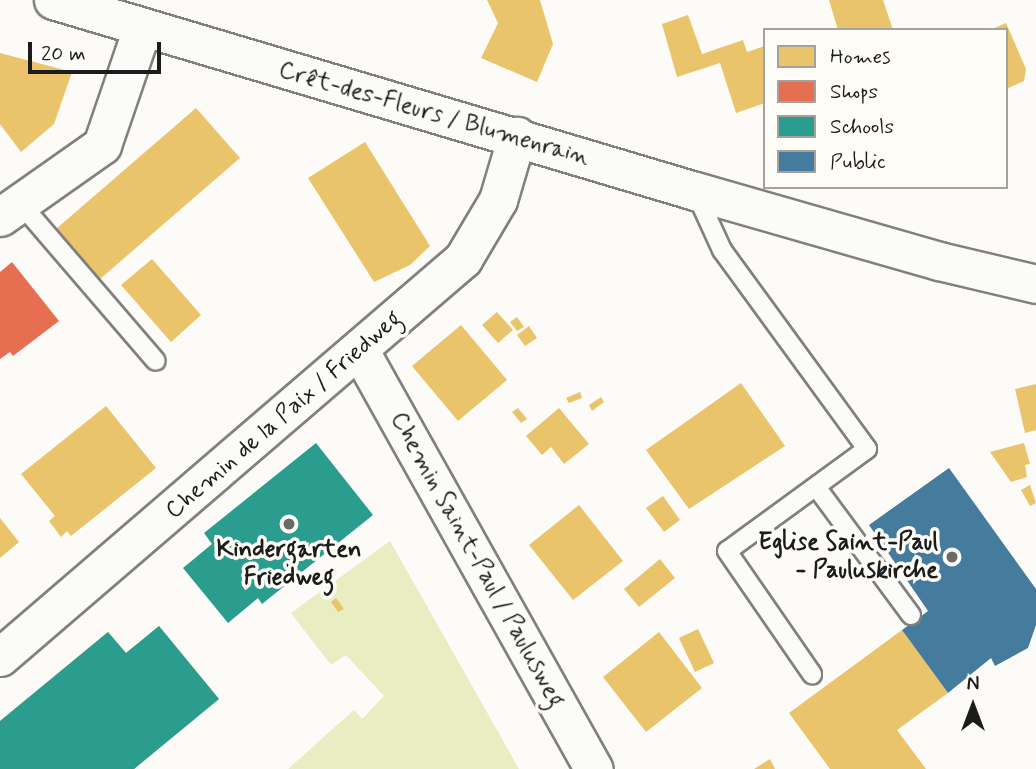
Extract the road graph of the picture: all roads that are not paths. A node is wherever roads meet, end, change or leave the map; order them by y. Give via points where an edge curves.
1 (53, 0) edge
2 (142, 28) junction
3 (517, 136) junction
4 (695, 191) junction
5 (10, 210) edge
6 (1036, 284) edge
7 (360, 351) junction
8 (156, 361) dead end
9 (817, 488) junction
10 (911, 615) dead end
11 (0, 657) edge
12 (813, 674) dead end
13 (594, 769) edge

1 - 2 street, Crêt-des-Fleurs / Blumenrain
2 - 3 street, Crêt-des-Fleurs / Blumenrain
2 - 5 street via 102,145
3 - 4 street, Crêt-des-Fleurs / Blumenrain
3 - 7 street, Chemin de la Paix / Friedweg via 498,201 463,259
4 - 6 street, Crêt-des-Fleurs / Blumenrain
4 - 9 lane via 722,250 867,449
5 - 8 lane
7 - 11 street, Chemin de la Paix / Friedweg
7 - 13 street, Chemin Saint-Paul / Paulusweg
9 - 10 lane
9 - 12 lane via 727,551

